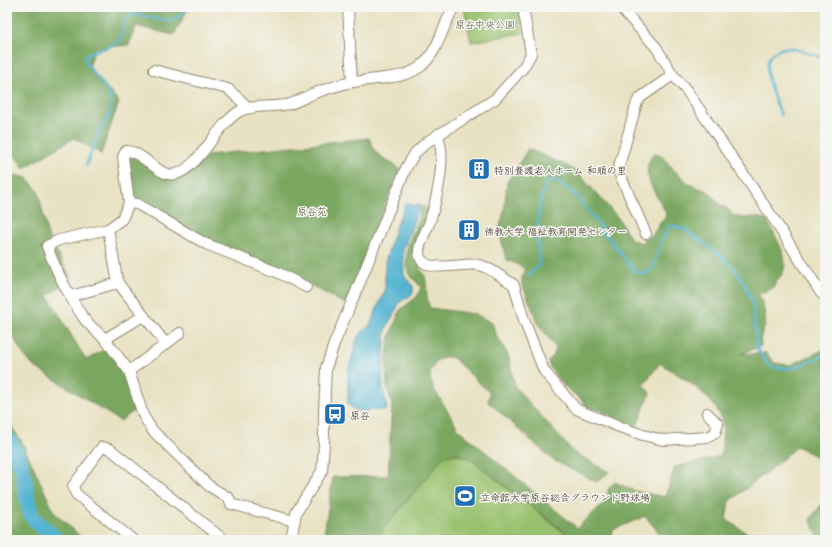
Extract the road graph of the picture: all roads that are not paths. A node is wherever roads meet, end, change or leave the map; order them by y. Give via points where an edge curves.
1 (348, 7) edge
2 (454, 7) edge
3 (523, 7) edge
4 (620, 7) edge
5 (154, 70) dead end
6 (673, 75) junction
7 (352, 82) junction
8 (248, 108) junction
9 (438, 134) junction
10 (129, 203) junction
11 (108, 229) junction
12 (646, 234) dead end
13 (118, 282) junction
14 (306, 287) dead end
15 (71, 296) junction
16 (825, 296) edge
17 (143, 316) junction
18 (180, 333) dead end
19 (105, 339) junction
20 (166, 344) junction
21 (129, 371) junction
22 (707, 413) dead end
23 (294, 522) junction
24 (133, 540) edge
25 (224, 540) edge
26 (291, 540) edge

1 - 7 street
2 - 7 street via 431,56 420,67 402,76
3 - 9 street via 531,54 523,68 496,99
4 - 6 street via 656,47
5 - 8 street via 228,89
6 - 12 street via 637,102 618,170
6 - 16 street
7 - 8 street via 313,93 291,103
8 - 10 street via 230,118 199,156 187,168 176,174 171,175 160,170 139,154 126,151 123,157
9 - 22 street via 441,148 440,176 430,222 420,245 421,260 434,266 479,265 514,285 524,320 544,371 576,409 617,426 662,440 708,437 715,434 718,424
9 - 23 street via 418,150 406,168 334,344 326,368 322,471 302,502
10 - 11 street via 122,219
10 - 14 street via 137,204 206,244 279,273
11 - 13 street
11 - 15 street via 59,240 47,246
13 - 15 street
13 - 17 street
15 - 19 street via 86,321
17 - 19 street
17 - 20 street
18 - 20 street
19 - 21 street
20 - 21 street
21 - 23 street via 143,415 152,430 209,486 229,498 231,504
23 - 26 street
24 - 25 street via 76,494 73,486 102,447 110,449

